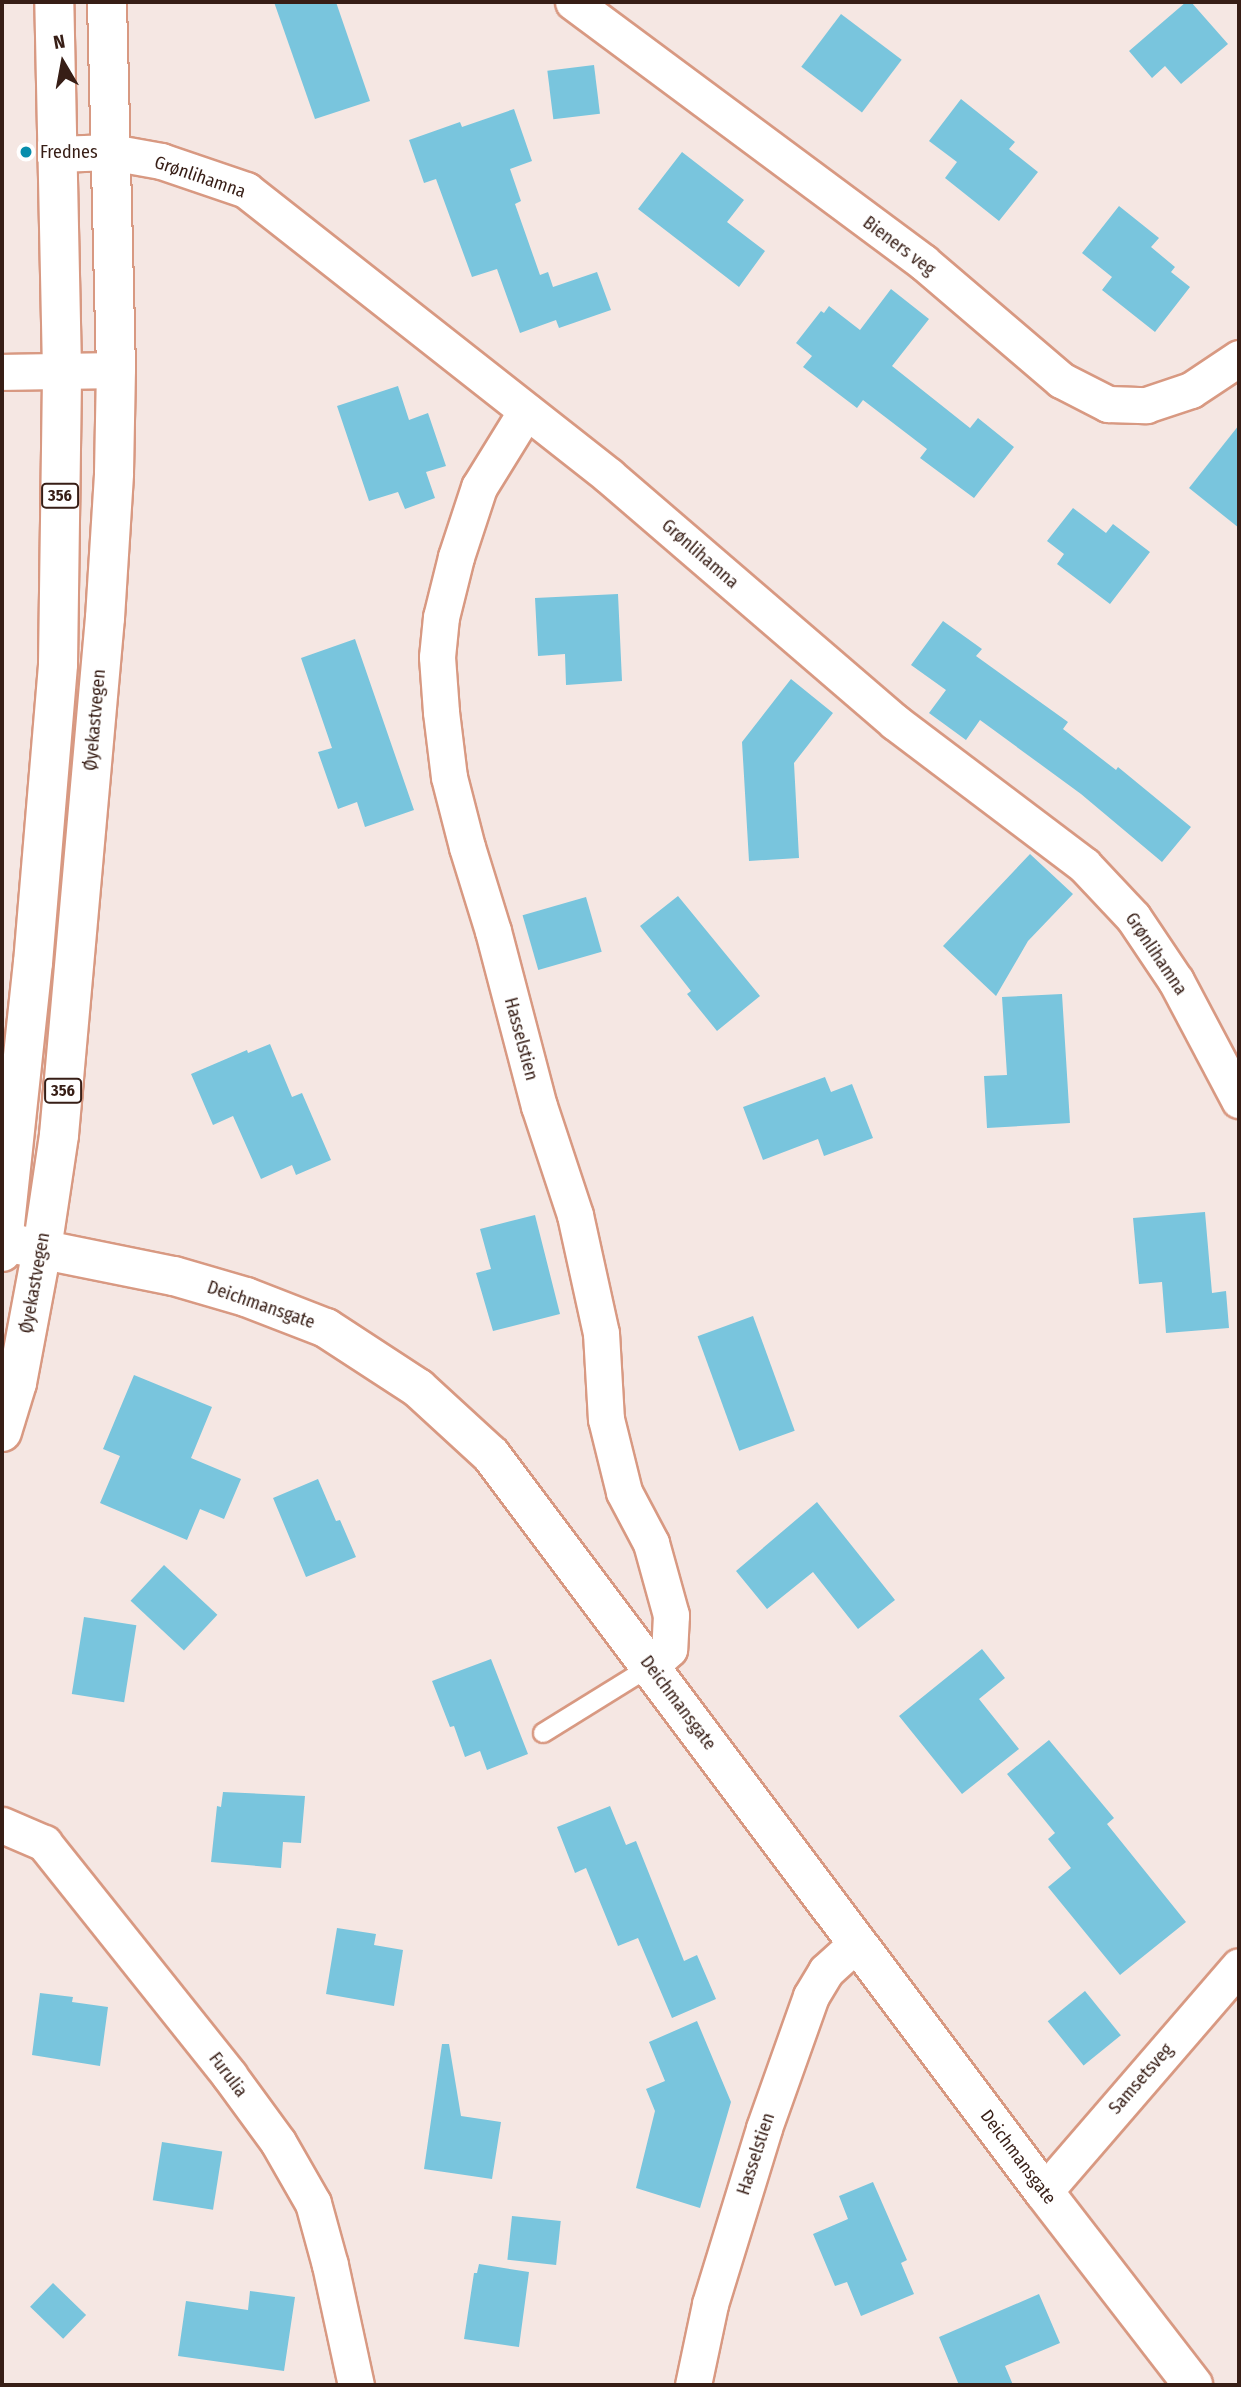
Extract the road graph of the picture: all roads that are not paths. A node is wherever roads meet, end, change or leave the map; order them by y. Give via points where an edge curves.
1 (54, 2) edge
2 (107, 2) edge
3 (573, 2) edge
4 (111, 152) junction
5 (57, 155) junction
6 (1239, 358) edge
7 (62, 370) junction
8 (116, 370) junction
9 (2, 372) edge
10 (526, 411) junction
11 (1239, 1100) edge
12 (2, 1247) edge
13 (42, 1250) junction
14 (2, 1432) edge
15 (651, 1666) junction
16 (543, 1733) dead end
17 (2, 1825) edge
18 (858, 1942) junction
19 (1239, 1966) edge
20 (1044, 2192) junction
21 (356, 2385) edge
22 (692, 2385) edge
23 (1193, 2385) edge

1 - 5 main road, 356
2 - 4 main road, Øyekastvegen / 356
3 - 6 street, Bieners veg via 923,262 1061,380 1108,404 1146,405 1191,390
4 - 5 street, Grønlihamna
4 - 8 main road, Øyekastvegen / 356
4 - 10 street, Grønlihamna via 161,161 246,190
5 - 7 main road, 356
7 - 8 street
7 - 9 street
7 - 12 main road, 356 via 58,664
8 - 13 main road, Øyekastvegen / 356 via 105,618 59,1135
10 - 11 street, Grønlihamna via 609,476 895,722 1084,865 1133,916
10 - 15 street, Hasselstien via 479,487 456,557 441,617 441,712 449,777 467,847 539,1106 575,1215 601,1333 606,1419 624,1492 651,1543 671,1615 670,1650
12 - 13 main road, Deichmansgate
13 - 14 main road, Øyekastvegen / 356 via 17,1383
13 - 15 main road, Deichmansgate via 174,1276 246,1297 326,1328 418,1388 491,1455
15 - 16 lane
15 - 18 main road, Deichmansgate
17 - 21 street, Furulia via 44,1843 278,2142 313,2203
18 - 20 main road, Deichmansgate
18 - 22 street, Hasselstien via 826,1971 811,1996 764,2128 710,2304
19 - 20 street, Samsetsveg
20 - 23 main road, Deichmansgate

